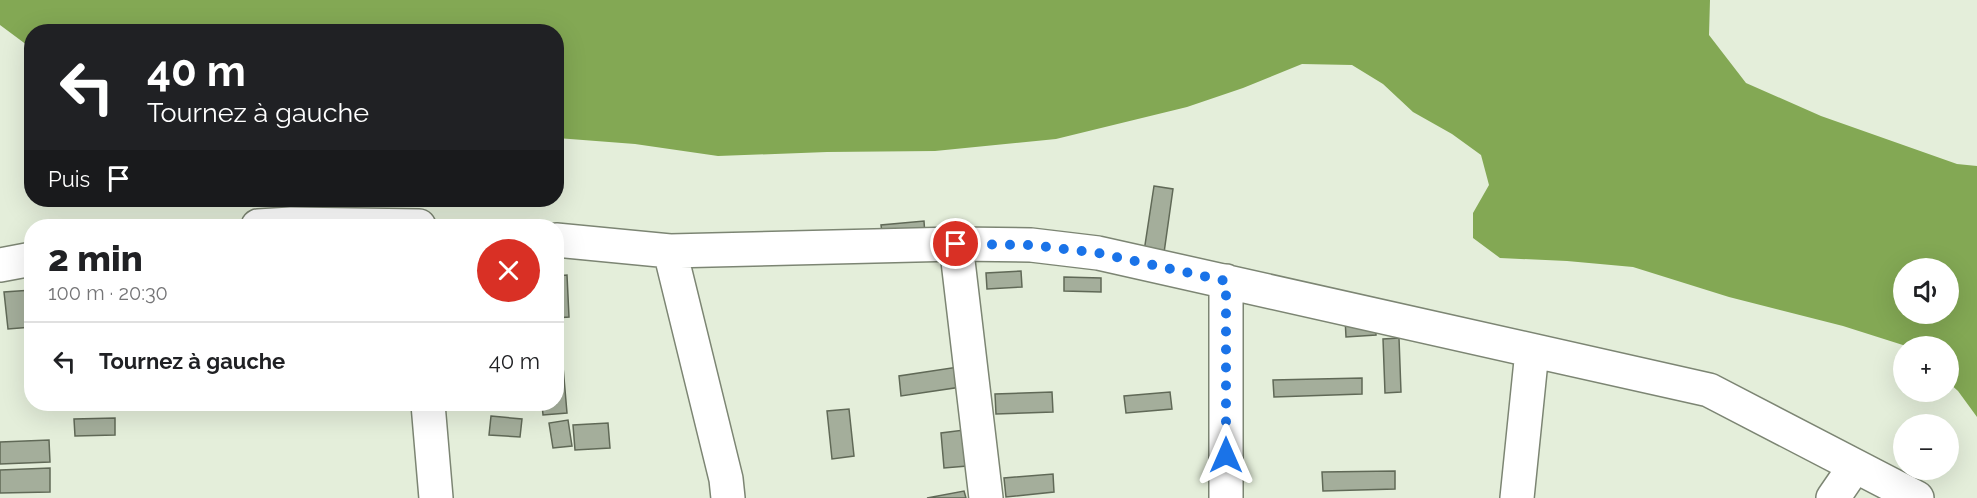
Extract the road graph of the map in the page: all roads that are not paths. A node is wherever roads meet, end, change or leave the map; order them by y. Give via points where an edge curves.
1 (564, 241) edge
2 (956, 244) junction
3 (670, 251) junction
4 (24, 260) edge
5 (0, 265) edge
6 (1226, 281) junction
7 (1532, 351) junction
8 (429, 411) edge
9 (1855, 466) junction
10 (436, 498) edge
11 (728, 498) edge
12 (986, 498) edge
13 (1226, 498) edge
14 (1518, 498) edge
15 (1833, 498) edge
16 (1917, 498) edge

1 - 3 street
2 - 3 street
2 - 6 street via 1031,245 1098,253
2 - 12 street
3 - 11 street
4 - 5 street
6 - 7 street
6 - 13 street
7 - 9 street via 1709,390
7 - 14 street
8 - 10 street
9 - 15 street
9 - 16 street

